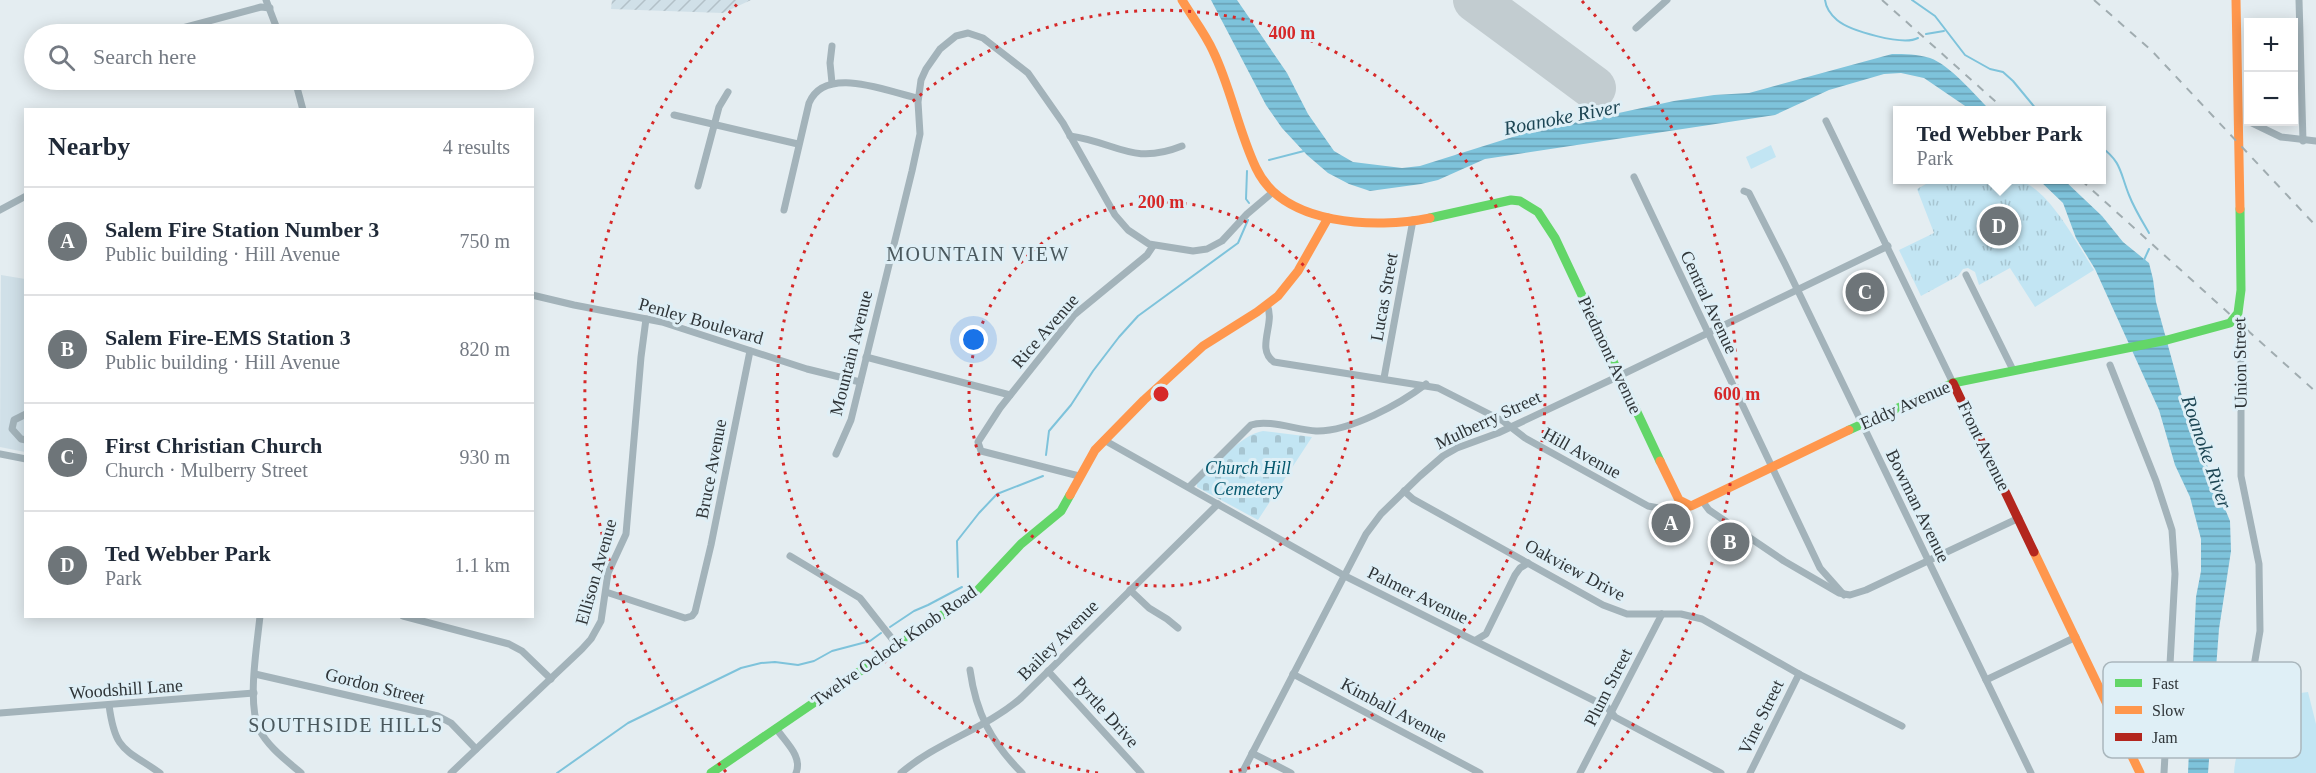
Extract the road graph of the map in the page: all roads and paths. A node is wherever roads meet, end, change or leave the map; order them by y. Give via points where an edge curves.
1 (266, 0) edge
2 (1182, 0) edge
3 (1667, 0) edge
4 (2236, 0) edge
5 (2299, 0) edge
6 (270, 8) junction
7 (197, 24) edge
8 (276, 24) edge
9 (1636, 28) dead end
10 (832, 46) dead end
11 (832, 82) junction
12 (298, 90) edge
13 (728, 92) dead end
14 (918, 98) junction
15 (302, 108) edge
16 (674, 115) dead end
17 (2238, 115) junction
18 (2244, 118) edge
19 (1826, 121) dead end
20 (714, 124) junction
21 (2259, 126) edge
22 (1070, 136) junction
23 (2303, 141) junction
24 (2316, 141) edge
25 (798, 144) junction
26 (1182, 146) dead end
27 (1634, 177) dead end
28 (698, 186) dead end
29 (1744, 191) dead end
30 (1274, 192) junction
31 (24, 197) edge
32 (0, 210) edge
33 (784, 210) dead end
34 (1328, 218) junction
35 (1413, 220) junction
36 (1153, 246) junction
37 (1887, 246) junction
38 (1966, 275) dead end
39 (1797, 289) junction
40 (534, 295) edge
41 (1267, 305) junction
42 (2236, 316) junction
43 (646, 319) junction
44 (1707, 332) junction
45 (750, 351) junction
46 (866, 357) junction
47 (2110, 365) dead end
48 (2013, 370) junction
49 (1619, 376) junction
50 (1384, 378) junction
51 (860, 382) junction
52 (1953, 383) junction
53 (1426, 384) junction
54 (1010, 395) junction
55 (24, 415) edge
56 (1862, 424) junction
57 (1510, 427) junction
58 (24, 440) edge
59 (1104, 440) junction
60 (0, 454) edge
61 (836, 454) dead end
62 (24, 459) edge
63 (1772, 468) junction
64 (1079, 476) junction
65 (1189, 487) junction
66 (1404, 491) junction
67 (1704, 502) junction
68 (1218, 504) junction
69 (1691, 506) junction
70 (2019, 518) junction
71 (790, 556) dead end
72 (1928, 561) junction
73 (1528, 563) junction
74 (1345, 576) junction
75 (1130, 590) junction
76 (606, 592) junction
77 (1844, 595) junction
78 (1662, 614) junction
79 (260, 618) edge
80 (411, 618) edge
81 (1178, 628) dead end
82 (2076, 637) junction
83 (1476, 640) junction
84 (897, 645) junction
85 (2170, 662) edge
86 (2255, 662) edge
87 (970, 670) dead end
88 (1048, 671) junction
89 (255, 674) junction
90 (1293, 674) junction
91 (1799, 674) junction
92 (551, 679) junction
93 (1986, 680) junction
94 (254, 693) junction
95 (2103, 694) edge
96 (109, 705) junction
97 (0, 713) edge
98 (1611, 713) junction
99 (984, 722) junction
100 (1902, 726) dead end
101 (776, 728) junction
102 (476, 749) junction
103 (1252, 753) junction
104 (2133, 758) edge
105 (2165, 758) edge
106 (160, 773) edge
107 (301, 773) edge
108 (451, 773) edge
109 (711, 773) edge
110 (796, 773) edge
111 (901, 773) edge
112 (1022, 773) edge
113 (1141, 773) edge
114 (1242, 773) edge
115 (1291, 773) edge
116 (1480, 773) edge
117 (1580, 773) edge
118 (1721, 773) edge
119 (1750, 773) edge
120 (2031, 773) edge
121 (2140, 773) edge
122 (2164, 773) edge

1 - 6 street
2 - 30 street via 1213,50 1256,168
3 - 9 street
4 - 17 street, Union Street
5 - 23 street
6 - 7 street
6 - 8 street
10 - 11 street
11 - 14 street
11 - 25 street via 811,99
12 - 15 street
13 - 20 street
14 - 22 street, Mountain Avenue via 926,69 940,49 956,36 975,34 1028,73
14 - 46 street, Mountain Avenue via 920,134
16 - 20 street
17 - 18 street
17 - 42 street, Union Street via 2241,290
19 - 37 street, Front Avenue
20 - 25 street
20 - 28 street
21 - 23 street via 2281,137
22 - 26 street via 1143,155
22 - 36 street, Mountain Avenue via 1115,215 1128,230
23 - 24 street
25 - 33 street
27 - 44 street, Central Avenue
29 - 39 street, Bowman Avenue via 1749,193
30 - 34 street
30 - 36 street, Mountain Avenue via 1214,246 1193,251
31 - 32 street
34 - 35 street via 1367,223
34 - 41 street, Twelve Oclock Knob Road via 1298,271
35 - 49 street, Piedmont Avenue via 1511,200 1528,202 1540,212 1555,238
35 - 50 street, Lucas Street
36 - 54 street, Rice Avenue via 1074,315
37 - 39 street, Mulberry Street
37 - 52 street, Front Avenue
38 - 48 street
39 - 44 street, Mulberry Street
39 - 56 street, Bowman Avenue
40 - 43 street, Penley Boulevard
41 - 50 street, Hill Avenue via 1270,315 1266,354 1274,362
41 - 59 street, Twelve Oclock Knob Road via 1203,346
42 - 48 street, Eddy Avenue via 2224,326 2167,340
42 - 86 street, Union Street via 2241,341 2241,476 2259,564 2260,631
43 - 45 street, Penley Boulevard
43 - 76 street, Ellison Avenue via 626,534 610,566
44 - 49 street, Mulberry Street
44 - 63 street, Central Avenue
45 - 51 street, Penley Boulevard
45 - 76 street, Bruce Avenue via 695,612 685,618
46 - 51 street, Mountain Avenue
46 - 54 street
47 - 85 street via 2157,481 2172,530 2175,574
48 - 52 street, Eddy Avenue
49 - 57 street, Mulberry Street
49 - 69 street, Piedmont Avenue via 1679,500
50 - 53 street, Hill Avenue
51 - 61 street, Mountain Avenue via 851,420
52 - 56 street, Eddy Avenue
52 - 70 street, Front Avenue
53 - 57 street, Hill Avenue
53 - 65 street via 1402,400 1334,429 1251,425
54 - 64 street, Rice Avenue via 981,436 981,451
55 - 58 street via 14,420 12,429
56 - 63 street, Eddy Avenue
56 - 72 street, Bowman Avenue
57 - 66 street, Mulberry Street via 1443,456
57 - 69 street, Hill Avenue via 1648,506 1674,512
59 - 64 street, Twelve Oclock Knob Road
59 - 65 street, Palmer Avenue
60 - 62 street
63 - 67 street, Eddy Avenue
63 - 77 street, Central Avenue via 1820,568
64 - 84 street, Twelve Oclock Knob Road via 1061,511 1021,544 976,592
65 - 68 street, Palmer Avenue
66 - 73 street, Oakview Drive
66 - 74 street, Mulberry Street via 1373,524
67 - 69 street, Eddy Avenue
67 - 77 street via 1709,510 1778,558
68 - 74 street, Palmer Avenue
68 - 75 street, Bailey Avenue
70 - 72 street
70 - 82 street, Front Avenue
71 - 84 street via 860,598
72 - 77 street via 1854,595
72 - 93 street, Bowman Avenue
73 - 78 street, Oakview Drive via 1619,612
73 - 83 street via 1515,575 1486,634
74 - 83 street, Palmer Avenue
74 - 90 street, Mulberry Street
75 - 81 street
75 - 88 street, Bailey Avenue
76 - 92 street, Ellison Avenue via 597,630
78 - 91 street, Oakview Drive via 1706,621
78 - 98 street, Plum Street
79 - 89 street
80 - 92 street via 509,644
82 - 93 street
82 - 95 street, Front Avenue
83 - 98 street, Palmer Avenue via 1607,707
84 - 101 street, Twelve Oclock Knob Road
87 - 99 street
88 - 99 street, Bailey Avenue via 1012,706
88 - 113 street, Pyrtle Drive
89 - 94 street
89 - 102 street, Gordon Street via 438,716 451,723
90 - 103 street, Mulberry Street
90 - 116 street, Kimball Avenue
91 - 100 street, Oakview Drive
91 - 119 street, Vine Street
92 - 102 street, Ellison Avenue
93 - 120 street, Bowman Avenue
94 - 96 street, Woodshill Lane
94 - 107 street via 259,729 272,747
96 - 97 street, Woodshill Lane
96 - 106 street via 112,729 119,743
98 - 117 street, Plum Street
98 - 118 street, Palmer Avenue
99 - 111 street, Bailey Avenue
99 - 112 street via 997,746
101 - 109 street, Twelve Oclock Knob Road
101 - 110 street via 797,757
102 - 108 street, Ellison Avenue
103 - 114 street, Mulberry Street
103 - 115 street
104 - 121 street, Front Avenue
105 - 122 street

